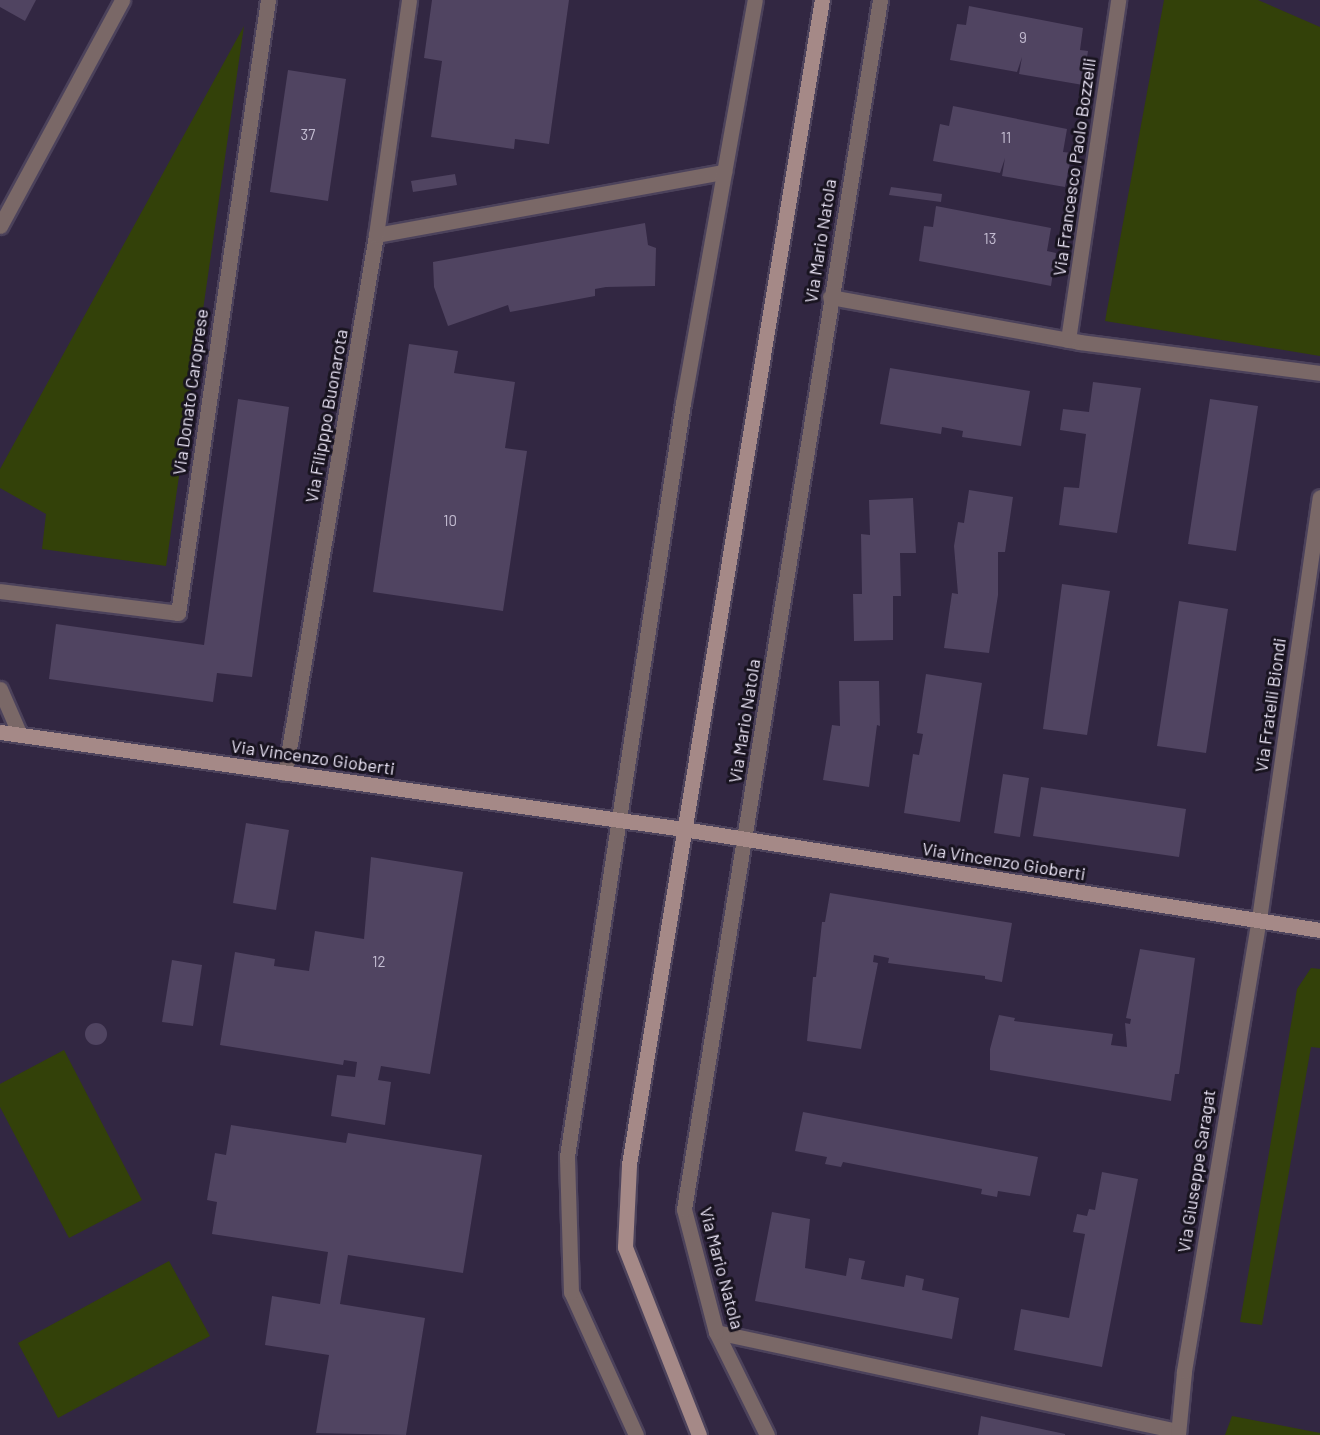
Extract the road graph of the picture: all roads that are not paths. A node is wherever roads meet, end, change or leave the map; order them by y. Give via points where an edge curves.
1 (122, 0) edge
2 (268, 0) edge
3 (409, 0) edge
4 (755, 0) edge
5 (822, 0) edge
6 (880, 0) edge
7 (1118, 0) edge
8 (724, 172) junction
9 (0, 226) edge
10 (376, 235) junction
11 (830, 297) junction
12 (1068, 340) junction
13 (1320, 373) edge
14 (1320, 497) edge
15 (0, 591) edge
16 (0, 689) edge
17 (0, 732) edge
18 (20, 735) junction
19 (285, 773) junction
20 (620, 820) junction
21 (683, 829) junction
22 (744, 841) junction
23 (1259, 919) junction
24 (1320, 930) edge
25 (717, 1332) junction
26 (1177, 1433) edge
27 (636, 1435) edge
28 (699, 1435) edge
29 (767, 1435) edge

1 - 9 street
2 - 15 street, Via Donato Caroprese via 178,613
3 - 10 street, Via Filipppo Buonarota
4 - 8 street
5 - 21 street, Via Mario Natola
6 - 11 street, Via Mario Natola
7 - 12 street, Via Francesco Paolo Bozzelli
8 - 10 street
8 - 20 street via 680,425
10 - 19 street, Via Filipppo Buonarota
11 - 12 street
11 - 22 street, Via Mario Natola
12 - 13 street
14 - 23 street, Via Fratelli Biondi
16 - 18 street
17 - 18 street, Via Vincenzo Gioberti
18 - 19 street, Via Vincenzo Gioberti
19 - 20 street, Via Vincenzo Gioberti
20 - 21 street, Via Vincenzo Gioberti
20 - 27 street via 567,1156 572,1292
21 - 22 street, Via Vincenzo Gioberti
21 - 28 street, Via Mario Natola via 629,1164 625,1247
22 - 23 street, Via Vincenzo Gioberti
22 - 25 street, Via Mario Natola via 684,1209
23 - 24 street, Via Vincenzo Gioberti
23 - 26 street, Via Giuseppe Saragat
25 - 26 street, Via Giuseppe Saragat
25 - 29 street, Via Mario Natola

